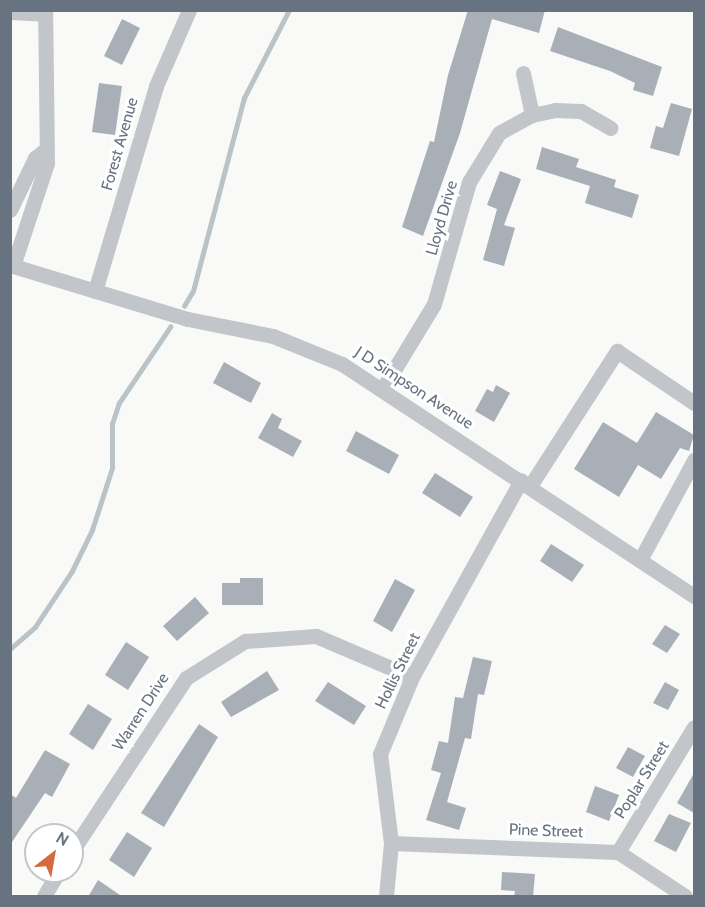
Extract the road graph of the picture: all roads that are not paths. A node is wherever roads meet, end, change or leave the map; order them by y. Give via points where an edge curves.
1 (189, 10) edge
2 (10, 12) edge
3 (45, 12) edge
4 (523, 74) dead end
5 (531, 115) junction
6 (610, 128) dead end
7 (44, 151) junction
8 (10, 210) edge
9 (12, 265) edge
10 (95, 291) junction
11 (383, 388) junction
12 (694, 404) edge
13 (694, 460) edge
14 (525, 483) junction
15 (640, 560) junction
16 (694, 596) edge
17 (412, 677) junction
18 (694, 727) edge
19 (84, 833) edge
20 (391, 843) junction
21 (618, 852) junction
22 (52, 883) edge
23 (44, 897) edge
24 (387, 897) edge
25 (685, 897) edge

1 - 10 street, Forest Avenue via 156,86
2 - 3 street
3 - 7 street via 43,65 49,123
4 - 5 street
5 - 6 street, Lloyd Drive via 581,111
5 - 11 street, Lloyd Drive via 499,134 484,154 469,182 434,304
7 - 8 street via 35,158
7 - 9 street via 47,163
9 - 10 street, J D Simpson Avenue
10 - 11 street, J D Simpson Avenue via 188,320 273,336 342,364
11 - 14 street, J D Simpson Avenue
12 - 14 street, Hollis Street via 617,351
13 - 15 street
14 - 15 street, J D Simpson Avenue
14 - 17 street, Hollis Street
15 - 16 street, J D Simpson Avenue
17 - 19 street, Warren Drive via 316,636 245,641 186,678
17 - 20 street, Hollis Street via 380,754
18 - 21 street, Poplar Street
20 - 21 street, Pine Street
20 - 24 street, Hollis Street
21 - 25 street
22 - 23 street

